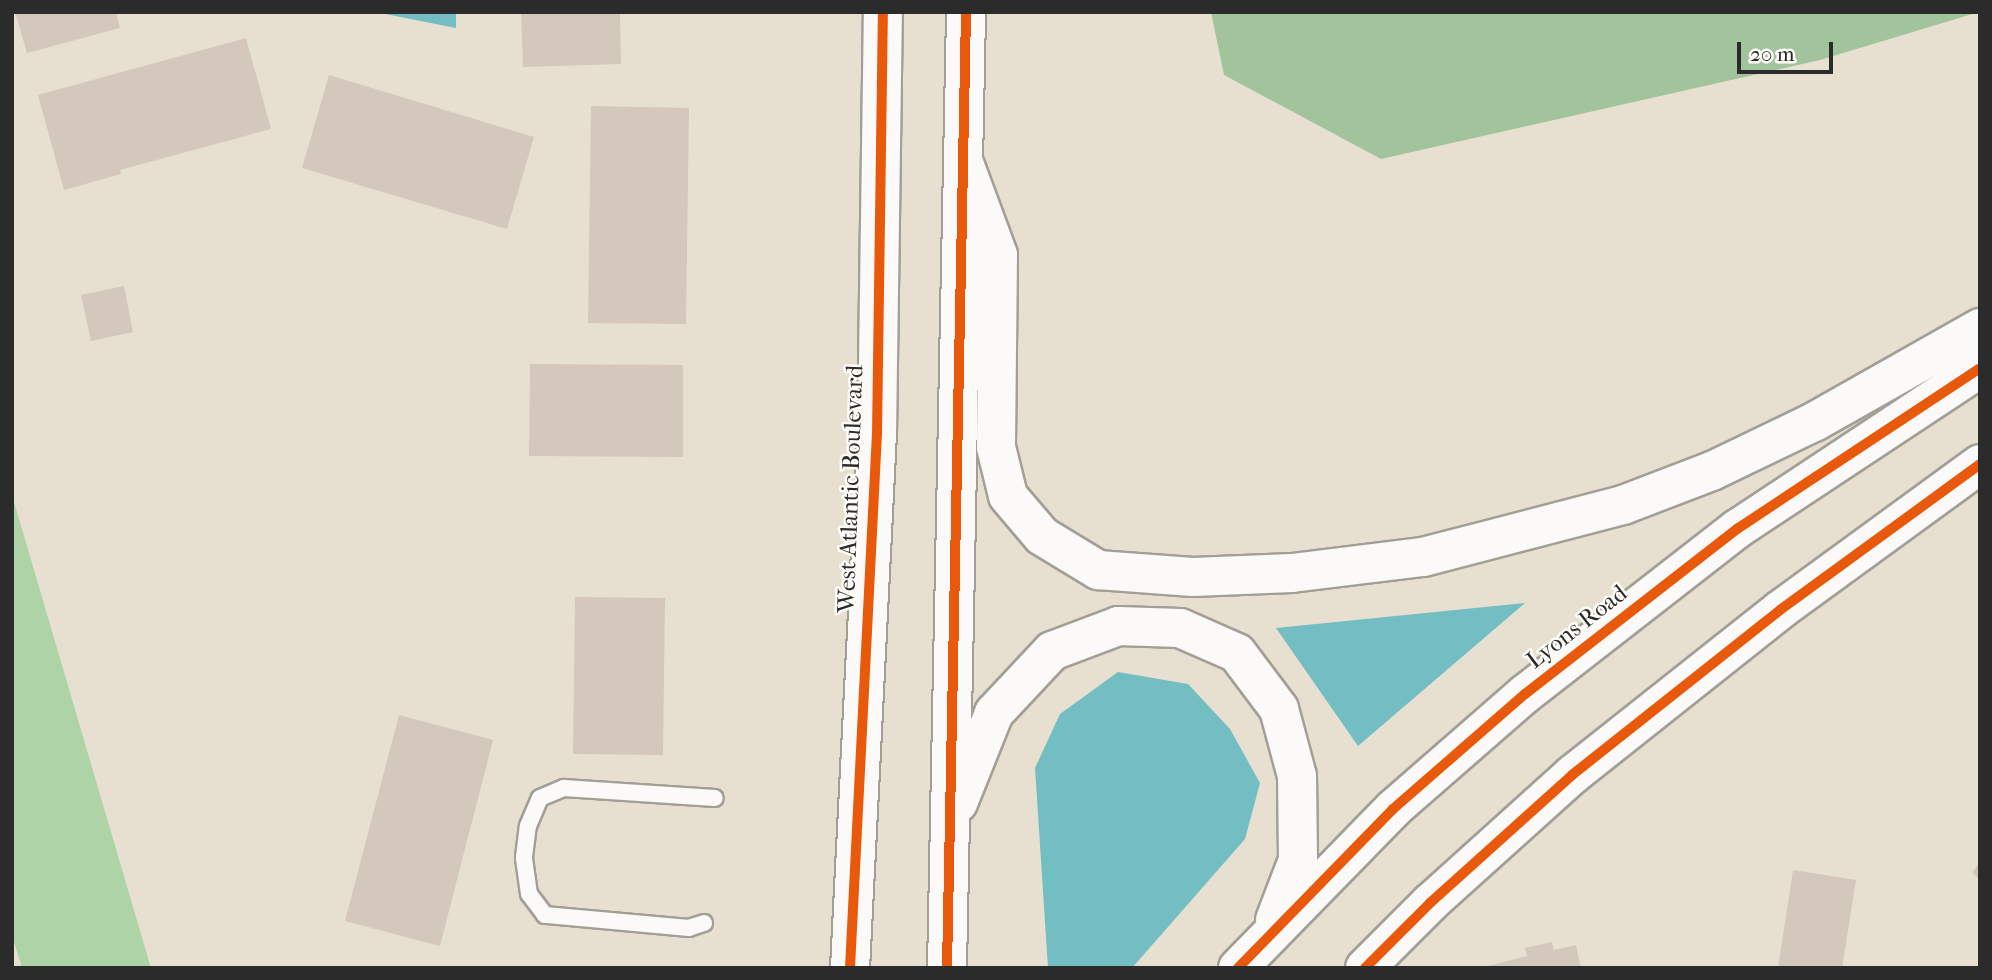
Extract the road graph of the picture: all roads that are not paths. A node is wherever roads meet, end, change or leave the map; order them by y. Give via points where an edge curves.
1 (883, 12) edge
2 (966, 12) edge
3 (964, 163) junction
4 (1980, 328) edge
5 (1980, 368) edge
6 (1980, 464) edge
7 (715, 798) dead end
8 (949, 824) junction
9 (704, 923) dead end
10 (1269, 933) junction
11 (850, 968) edge
12 (947, 968) edge
13 (1238, 968) edge
14 (1365, 968) edge

1 - 11 main road, West Atlantic Boulevard via 877,435
2 - 3 main road
3 - 4 main road via 998,255 996,447 1008,496 1042,536 1098,570 1194,577 1292,573 1423,557 1623,505 1712,471 1814,422
3 - 8 main road
5 - 10 main road, Lyons Road via 1737,529 1525,694 1393,809
6 - 14 main road via 1780,610 1572,775
7 - 9 lane via 564,788 540,798 528,826 524,857 529,894 545,915 689,928
8 - 10 main road via 994,713 1052,651 1118,626 1180,628 1237,653 1279,709 1297,776 1298,860
8 - 12 main road
10 - 13 main road, Lyons Road

